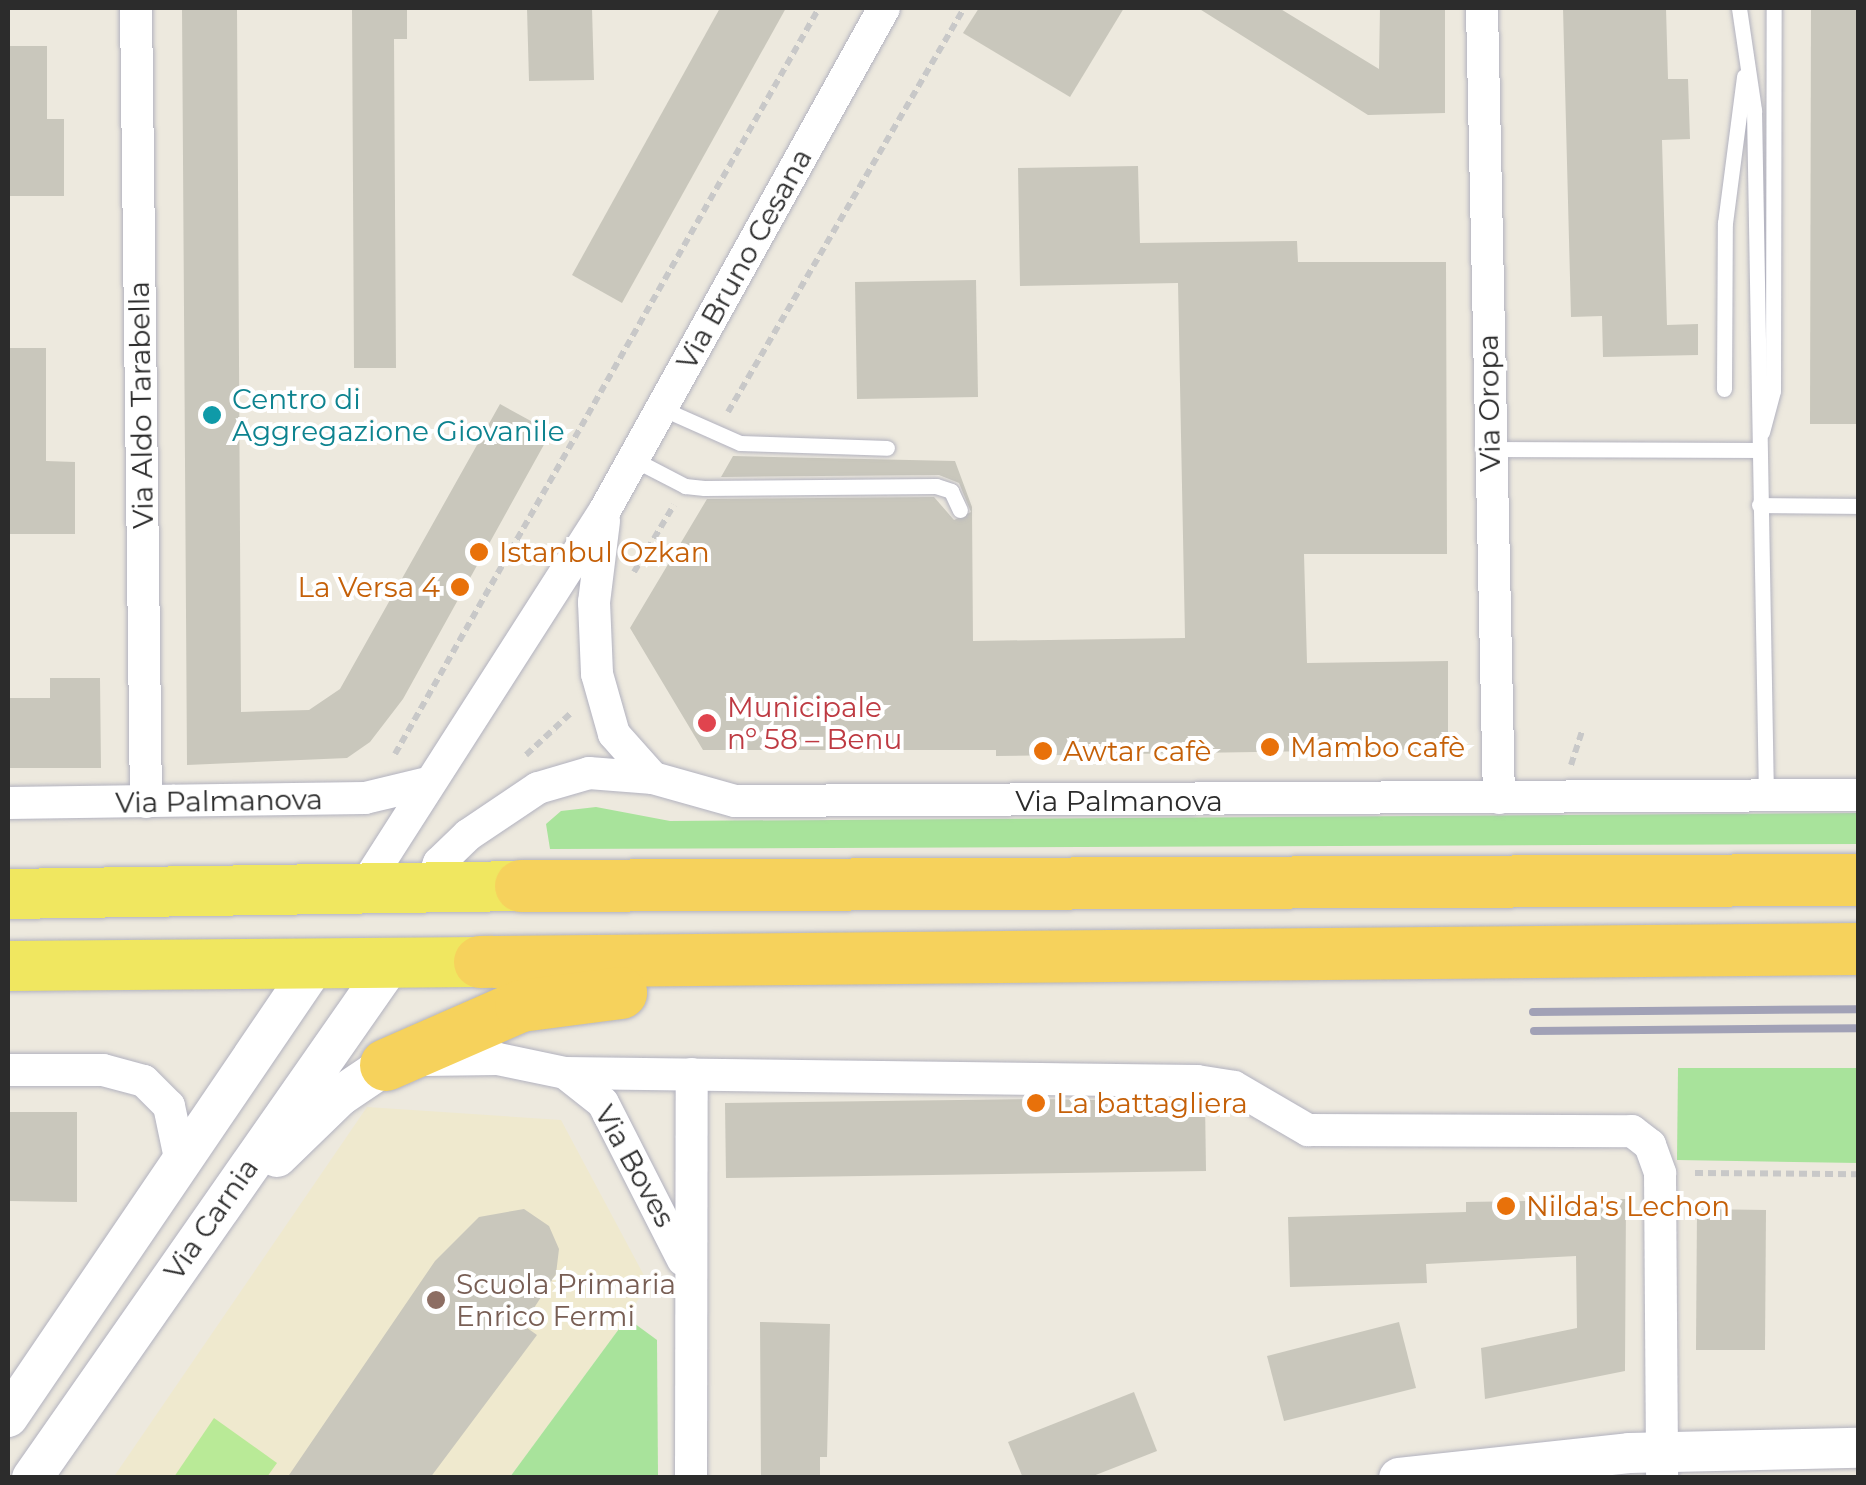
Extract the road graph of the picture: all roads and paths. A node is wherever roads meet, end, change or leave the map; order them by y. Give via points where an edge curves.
1 (136, 8) edge
2 (819, 8) edge
3 (884, 8) edge
4 (964, 8) edge
5 (1482, 8) edge
6 (1739, 8) edge
7 (1748, 8) edge
8 (1774, 8) edge
9 (1746, 53) junction
10 (1724, 389) dead end
11 (662, 408) junction
12 (718, 430) junction
13 (886, 448) dead end
14 (1490, 449) junction
15 (1758, 450) junction
16 (633, 459) junction
17 (1759, 505) junction
18 (1858, 506) edge
19 (605, 510) junction
20 (960, 510) dead end
21 (381, 765) dead end
22 (653, 778) junction
23 (428, 783) junction
24 (1858, 795) edge
25 (1766, 796) junction
26 (1499, 798) junction
27 (146, 802) junction
28 (8, 803) edge
29 (1858, 880) edge
30 (521, 886) joint
31 (430, 889) junction
32 (362, 890) junction
33 (8, 894) edge
34 (1858, 950) edge
35 (938, 961) junction
36 (318, 962) junction
37 (392, 962) junction
38 (480, 962) joint
39 (8, 966) edge
40 (386, 1065) junction
41 (8, 1070) edge
42 (564, 1072) junction
43 (692, 1074) junction
44 (180, 1162) junction
45 (1694, 1173) dead end
46 (1858, 1174) edge
47 (200, 1234) junction
48 (688, 1273) junction
49 (8, 1417) edge
50 (1858, 1448) edge
51 (1662, 1465) edge
52 (32, 1478) edge
53 (691, 1478) edge
54 (1399, 1478) edge

1 - 27 street, Via Aldo Tarabella
2 - 21 path via 410,734
3 - 11 street, Via Bruno Cesana
4 - 12 path
5 - 14 street, Via Oropa
6 - 9 lane
7 - 9 lane
8 - 15 lane via 1772,391
9 - 10 lane via 1726,223
9 - 15 lane via 1754,110
11 - 12 lane
11 - 16 street, Via Bruno Cesana
12 - 13 lane via 740,443
14 - 15 lane
14 - 26 street, Via Oropa
15 - 17 lane
16 - 19 street, Via Bruno Cesana
16 - 20 lane via 685,486 704,488 936,486 951,491
17 - 18 lane
17 - 25 lane
19 - 22 street, Via Bruno Cesana via 594,602 597,674 614,734
19 - 23 street, Via Bruno Cesana
22 - 26 street, Via Palmanova via 689,794 736,801
22 - 31 street, Via Palmanova via 578,774 538,788 452,850
23 - 27 street, Via Palmanova via 365,798
23 - 32 street, Via Bruno Cesana
24 - 25 street, Via Palmanova
25 - 26 street, Via Palmanova
27 - 28 street, Via Palmanova
29 - 30 highway
30 - 31 main road
31 - 32 main road
31 - 37 main road, Via Palmanova via 422,923
32 - 33 main road
32 - 36 main road
34 - 35 highway
35 - 38 highway
35 - 40 highway via 884,980 551,998 493,1016
36 - 37 main road
36 - 39 main road
36 - 44 street, Via Carnia
37 - 38 main road
37 - 47 street, Via Carnia
40 - 42 street via 464,1057
40 - 47 street via 321,1112
41 - 44 street via 102,1070 144,1081 163,1095 173,1115
42 - 43 street
42 - 48 street, Via Boves via 603,1104 662,1208
43 - 48 street, Via Boves
43 - 51 street via 1197,1081 1234,1087 1308,1130 1622,1130 1641,1136 1660,1173
44 - 49 street, Via Carnia
45 - 46 path
47 - 52 street, Via Carnia
48 - 53 street, Via Boves
50 - 51 street
51 - 54 street

